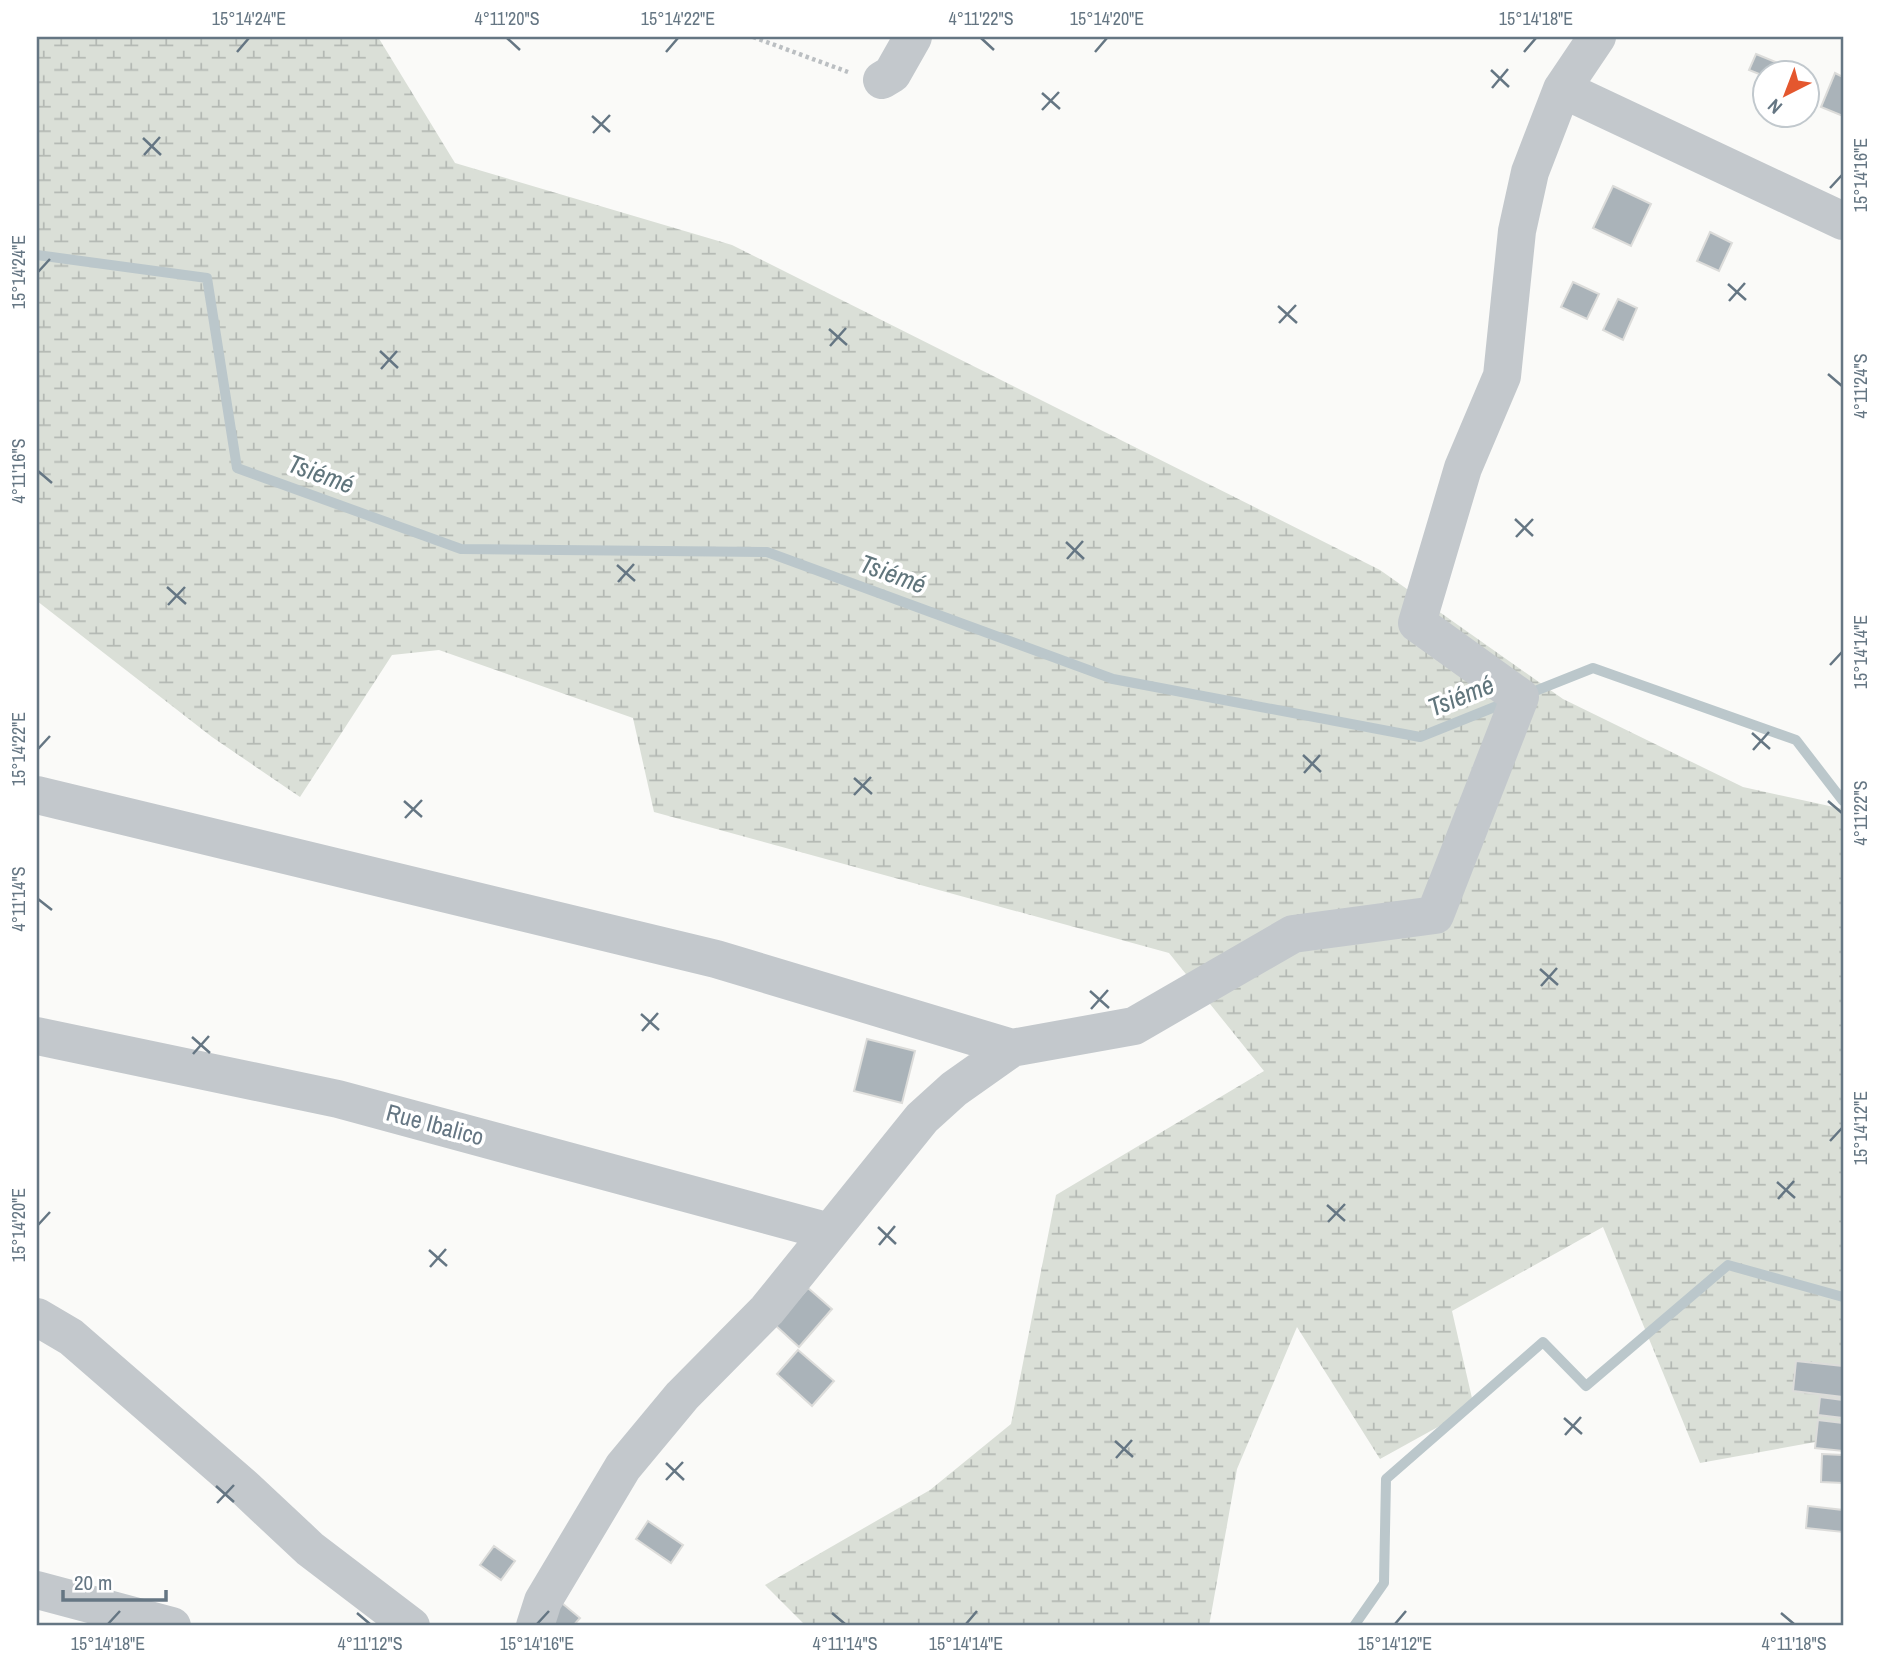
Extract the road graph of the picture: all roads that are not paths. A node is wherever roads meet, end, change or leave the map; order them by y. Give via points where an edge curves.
1 (913, 37) edge
2 (1597, 37) edge
3 (882, 80) road end
4 (1562, 89) junction
5 (1843, 221) edge
6 (37, 795) edge
7 (37, 1035) edge
8 (1012, 1048) junction
9 (830, 1232) junction
10 (37, 1317) edge
11 (37, 1590) edge
12 (172, 1626) edge
13 (411, 1626) edge
14 (535, 1626) edge

1 - 3 street via 892,74
2 - 4 street
4 - 5 street
4 - 8 street via 1530,172 1517,231 1502,376 1462,468 1417,623 1520,697 1435,915 1293,934 1134,1026
6 - 8 street via 716,959
7 - 9 street, Rue Ibalico via 338,1099
8 - 9 street via 922,1118
9 - 14 street via 767,1310 682,1396 623,1467 543,1601
10 - 13 street via 71,1337 310,1549
11 - 12 street

